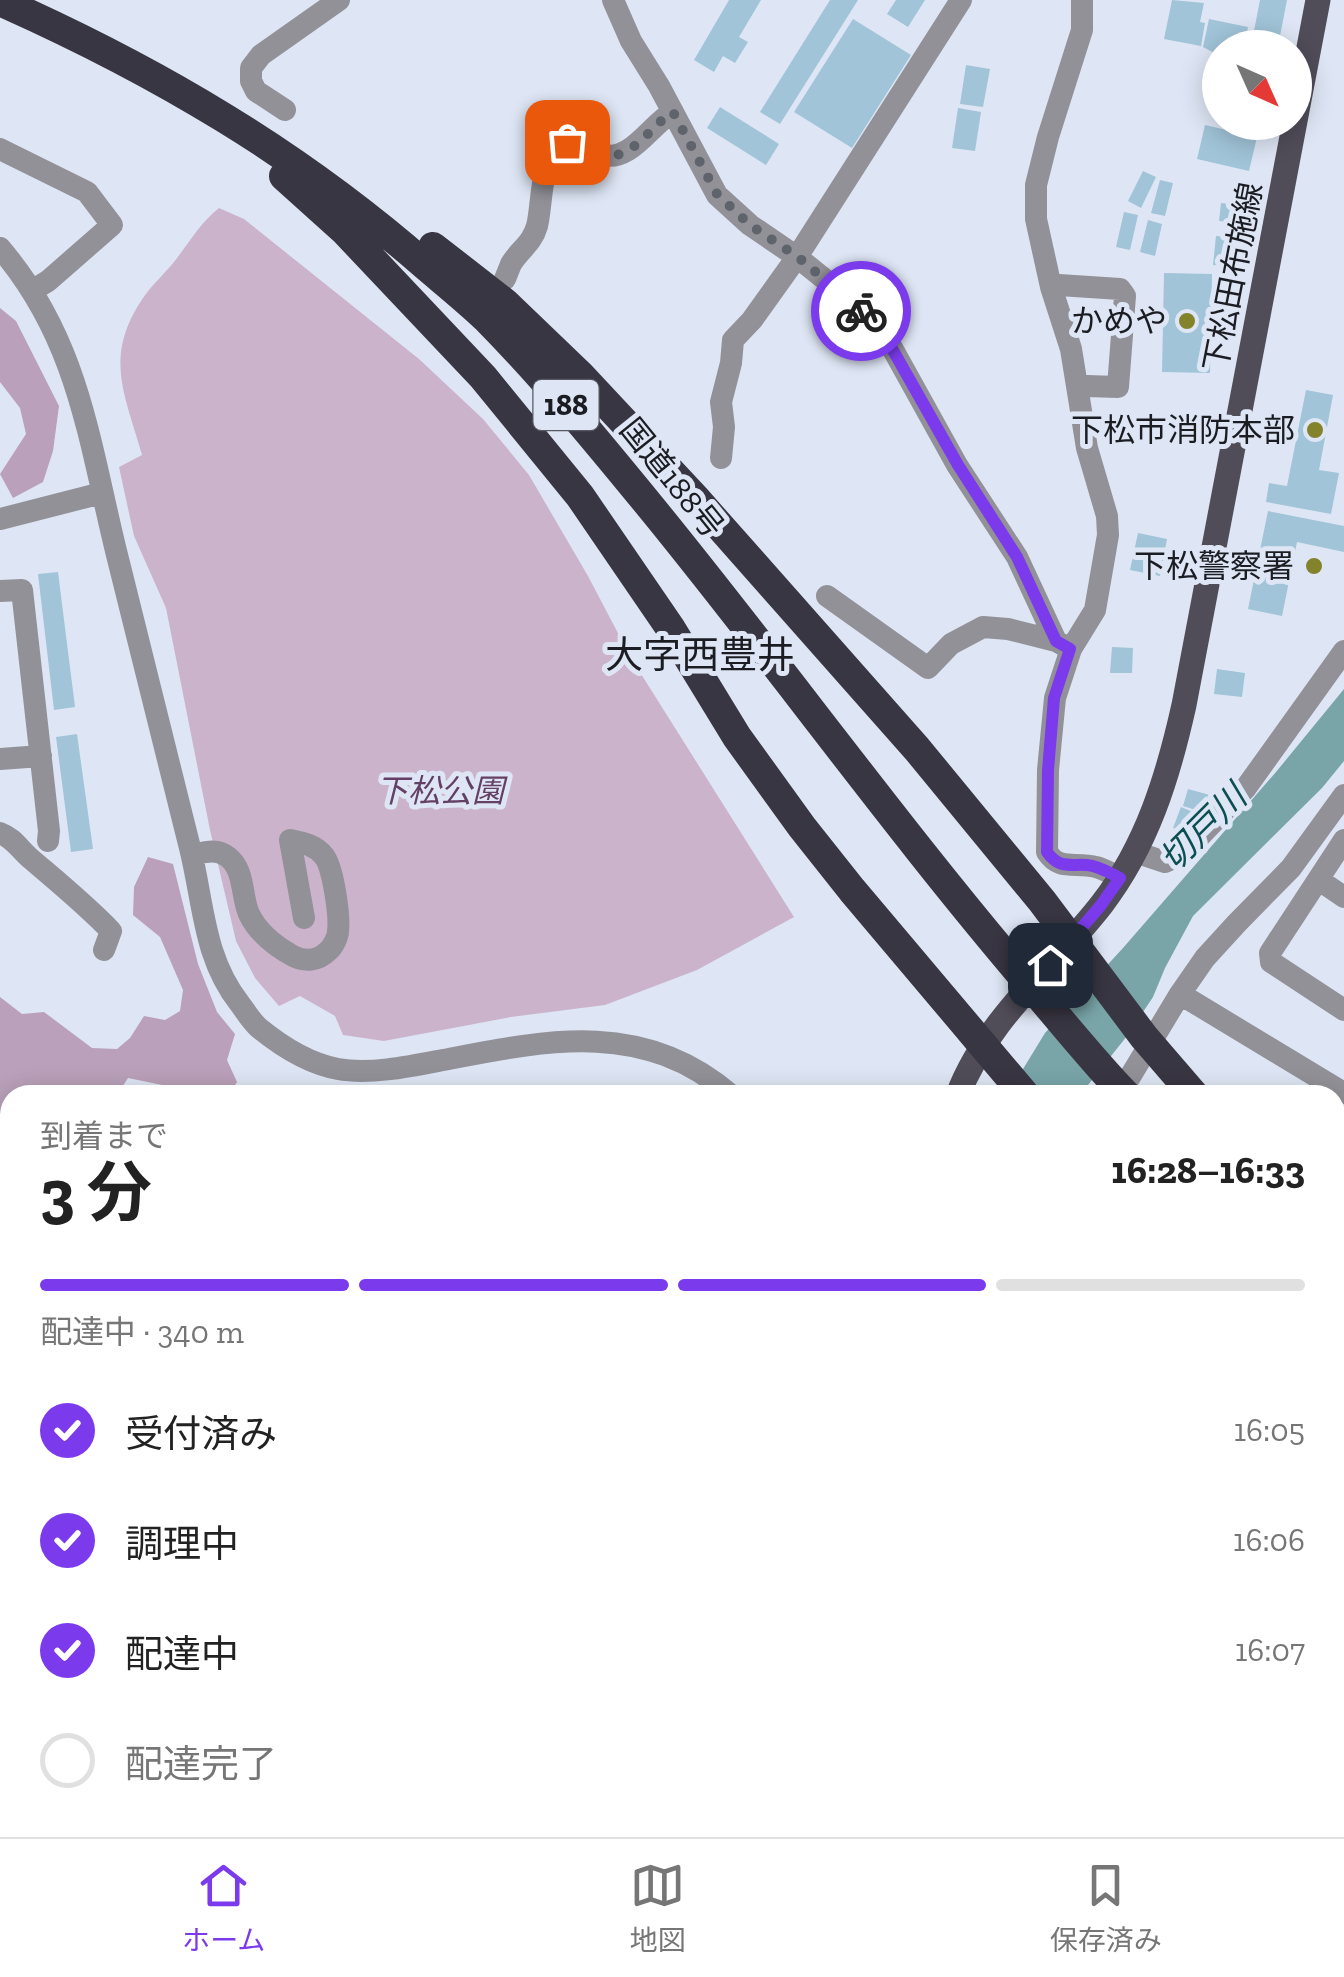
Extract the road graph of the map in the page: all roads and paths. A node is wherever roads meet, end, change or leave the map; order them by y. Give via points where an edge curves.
1 (338, 0) edge
2 (613, 0) edge
3 (961, 0) edge
4 (1082, 0) edge
5 (1318, 0) edge
6 (0, 1) edge
7 (106, 50) junction
8 (285, 110) dead end
9 (673, 112) junction
10 (0, 149) edge
11 (293, 161) junction
12 (0, 248) edge
13 (798, 257) junction
14 (506, 279) dead end
15 (1051, 286) junction
16 (32, 290) junction
17 (1078, 388) junction
18 (721, 458) dead end
19 (102, 492) junction
20 (0, 519) edge
21 (0, 591) edge
22 (826, 596) dead end
23 (24, 624) junction
24 (0, 628) edge
25 (1063, 645) junction
26 (1344, 651) edge
27 (41, 756) junction
28 (0, 759) edge
29 (1344, 795) edge
30 (0, 834) edge
31 (1344, 840) edge
32 (48, 841) dead end
33 (1135, 852) junction
34 (192, 855) junction
35 (1120, 878) junction
36 (1319, 880) junction
37 (1344, 897) edge
38 (304, 918) dead end
39 (1071, 942) junction
40 (104, 950) dead end
41 (1180, 994) junction
42 (1344, 1010) edge
43 (1148, 1041) junction
44 (982, 1045) junction
45 (717, 1085) edge
46 (963, 1085) edge
47 (1016, 1085) edge
48 (1114, 1085) edge
49 (1128, 1085) edge
50 (1185, 1085) edge
51 (1331, 1085) edge

1 - 8 street via 251,68 256,91
2 - 9 street
3 - 13 street
4 - 15 street via 1082,30 1036,185
5 - 33 main road, 下松田布施線 via 1184,705 1157,804
6 - 7 highway, 国道188号 / 188
7 - 11 highway, 国道188号 / 188
7 - 44 highway via 275,168 344,230 482,377 599,523 802,827
9 - 13 street via 717,194
9 - 14 street via 617,156 579,143 554,149 537,229
10 - 16 street via 87,192 112,225
11 - 39 highway via 402,222 504,302 580,375 917,749
11 - 48 highway, 国道188号 / 188 via 485,317 586,427 926,860
12 - 16 street
13 - 18 street via 733,340 721,402
13 - 25 street via 886,338
15 - 17 street
15 - 17 street via 1120,289 1125,296 1118,387
16 - 19 street via 65,352
17 - 25 street via 1108,535 1095,610
19 - 20 street
19 - 34 street
21 - 23 street via 22,590
22 - 25 street via 928,668 950,644 983,627
23 - 24 street
23 - 27 street
25 - 35 street via 1048,770 1047,852 1064,866 1086,865
26 - 33 street via 1245,790 1183,854 1165,862
27 - 28 street
27 - 32 street
29 - 41 street via 1291,868 1215,946
30 - 40 street via 111,931
31 - 36 street
33 - 35 main road, 下松田布施線
34 - 38 street via 226,854 237,865 249,914 263,935 300,960 316,959 339,934 331,866 312,845 290,840
34 - 45 street via 208,941 225,985 256,1026 299,1055 351,1071 591,1040 644,1047
35 - 39 main road, 下松田布施線
36 - 37 street
36 - 42 street via 1270,953 1271,962
39 - 43 highway
39 - 44 main road, 下松田布施線
41 - 43 street
41 - 51 street
43 - 49 street
43 - 50 highway
44 - 46 main road, 下松田布施線
44 - 47 highway

